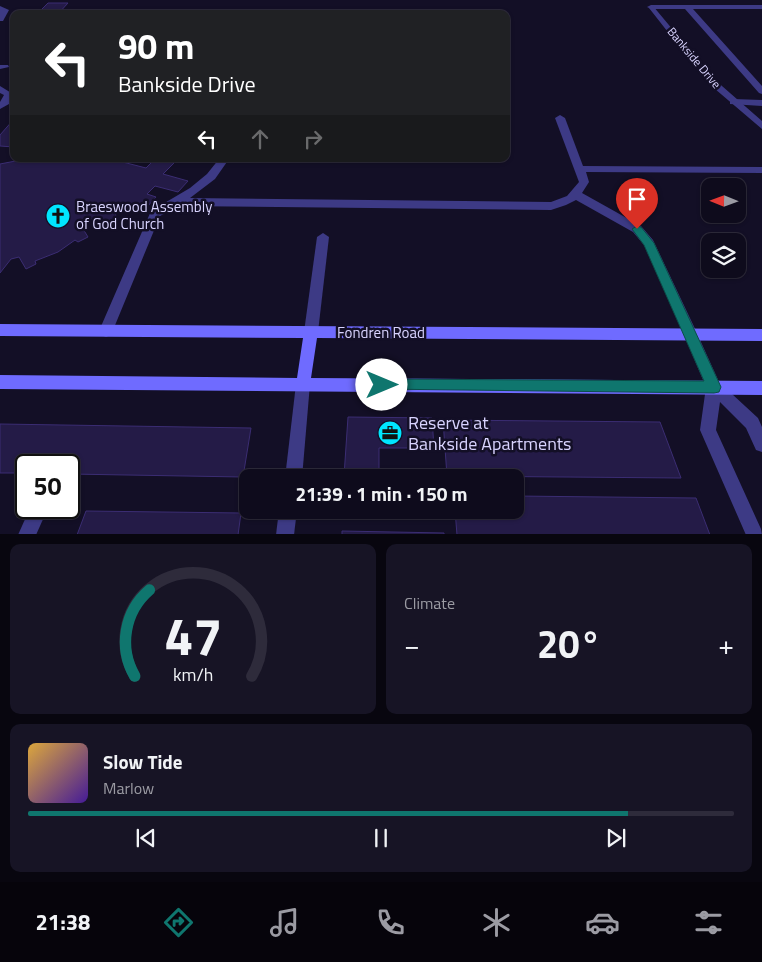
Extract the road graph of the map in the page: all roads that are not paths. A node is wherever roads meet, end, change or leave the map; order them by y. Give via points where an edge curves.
1 (687, 7) junction
2 (762, 7) edge
3 (0, 8) edge
4 (0, 19) edge
5 (762, 91) edge
6 (10, 94) edge
7 (733, 102) junction
8 (762, 102) edge
9 (0, 106) edge
10 (560, 118) dead end
11 (762, 126) edge
12 (222, 162) edge
13 (580, 169) junction
14 (762, 170) edge
15 (576, 195) junction
16 (179, 202) junction
17 (323, 237) dead end
18 (0, 330) edge
19 (106, 331) junction
20 (311, 332) junction
21 (691, 335) junction
22 (762, 335) edge
23 (0, 382) edge
24 (304, 384) junction
25 (714, 387) junction
26 (762, 388) edge
27 (762, 444) edge
28 (294, 469) edge
29 (33, 519) edge
30 (287, 519) edge
31 (27, 534) edge
32 (285, 534) edge
33 (755, 534) edge

1 - 2 street
1 - 5 street
1 - 7 street, Bankside Drive via 651,7 711,81
3 - 4 street via 5,10
6 - 9 street
7 - 8 street
7 - 11 street, Bankside Drive
10 - 13 street
12 - 16 street via 204,183
13 - 14 street
13 - 15 street via 584,182
15 - 16 street via 551,206
15 - 21 street via 637,229 649,243
16 - 19 street via 155,214
17 - 20 street
18 - 19 main road, Fondren Road
19 - 20 main road, Fondren Road
20 - 21 main road, Fondren Road
20 - 24 main road
21 - 22 main road, Fondren Road
21 - 25 street
23 - 24 main road
24 - 25 main road
24 - 28 street
25 - 26 main road
25 - 27 street via 752,423
25 - 33 street via 708,430
29 - 31 street
30 - 32 street

